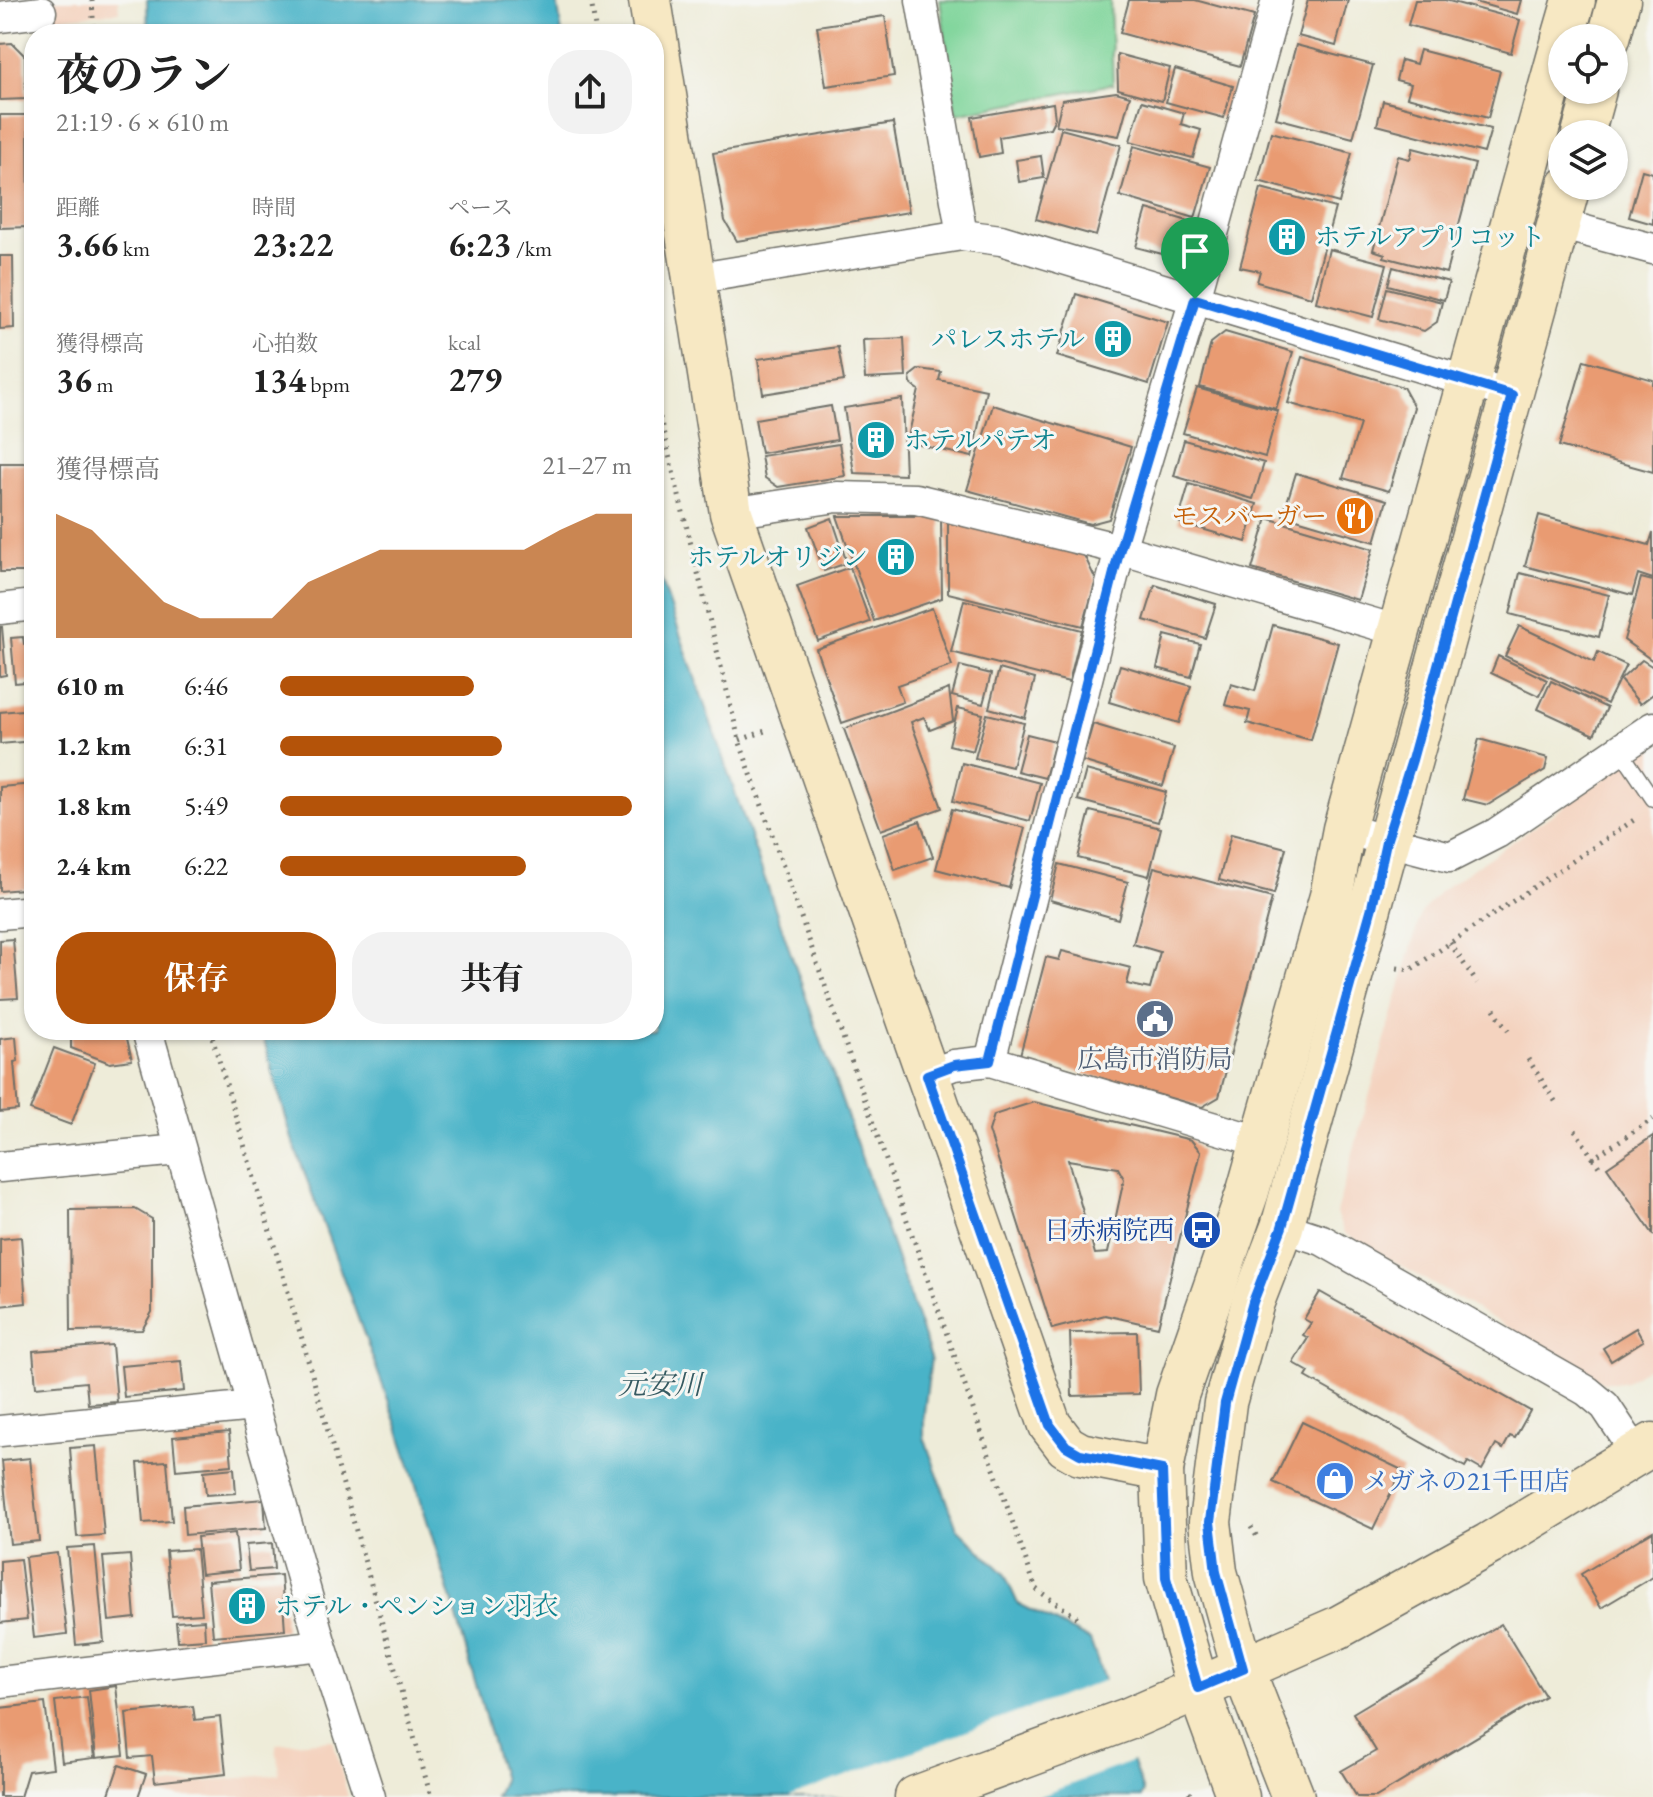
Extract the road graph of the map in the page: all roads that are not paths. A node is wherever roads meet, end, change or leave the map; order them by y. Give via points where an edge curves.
1 (650, 0) edge
2 (921, 0) edge
3 (1277, 0) edge
4 (1574, 0) edge
5 (1619, 0) edge
6 (41, 15) edge
7 (0, 17) edge
8 (654, 24) edge
9 (1568, 24) edge
10 (1613, 24) edge
11 (664, 91) edge
12 (1548, 95) edge
13 (1564, 205) edge
14 (962, 235) junction
15 (1653, 249) edge
16 (693, 279) junction
17 (1195, 299) junction
18 (1469, 380) junction
19 (1512, 395) junction
20 (731, 513) junction
21 (1120, 549) junction
22 (24, 606) edge
23 (0, 609) edge
24 (1399, 631) junction
25 (1653, 727) edge
26 (1620, 750) junction
27 (1653, 799) edge
28 (1344, 829) junction
29 (1386, 842) junction
30 (24, 912) edge
31 (0, 914) edge
32 (150, 1040) edge
33 (990, 1061) junction
34 (927, 1075) junction
35 (1262, 1142) junction
36 (179, 1150) junction
37 (0, 1167) edge
38 (1282, 1227) junction
39 (254, 1406) junction
40 (0, 1431) edge
41 (1645, 1449) edge
42 (1162, 1470) junction
43 (321, 1645) junction
44 (1243, 1669) junction
45 (0, 1682) edge
46 (1198, 1688) junction
47 (370, 1797) edge
48 (916, 1797) edge
49 (1238, 1797) edge
50 (1293, 1797) edge

1 - 8 street
2 - 14 street
3 - 17 street
4 - 9 street
5 - 10 street
6 - 7 street
11 - 16 street
12 - 18 street
13 - 15 street
13 - 19 street
14 - 16 street
14 - 17 street via 1001,240
16 - 20 street
17 - 18 street
17 - 21 street
18 - 19 street
18 - 24 street
19 - 29 street
20 - 21 street via 837,497 916,499
20 - 34 street
21 - 24 street
21 - 33 street
22 - 23 street
24 - 28 street
25 - 26 street
26 - 27 lane
26 - 29 street via 1497,833 1450,857
28 - 29 street
28 - 35 street via 1331,896
29 - 38 street
30 - 31 street
32 - 36 street
33 - 34 street
33 - 35 street
34 - 42 street via 1050,1425 1080,1454
35 - 42 street via 1177,1395
36 - 37 street
36 - 39 street
38 - 41 street via 1322,1240 1587,1391
38 - 44 street via 1253,1302 1225,1403 1210,1522 1216,1572
39 - 40 street
39 - 43 street
41 - 44 street via 1339,1627
42 - 46 street via 1166,1578
43 - 45 street
43 - 47 street
44 - 46 street
44 - 50 street
46 - 48 street
46 - 49 street

